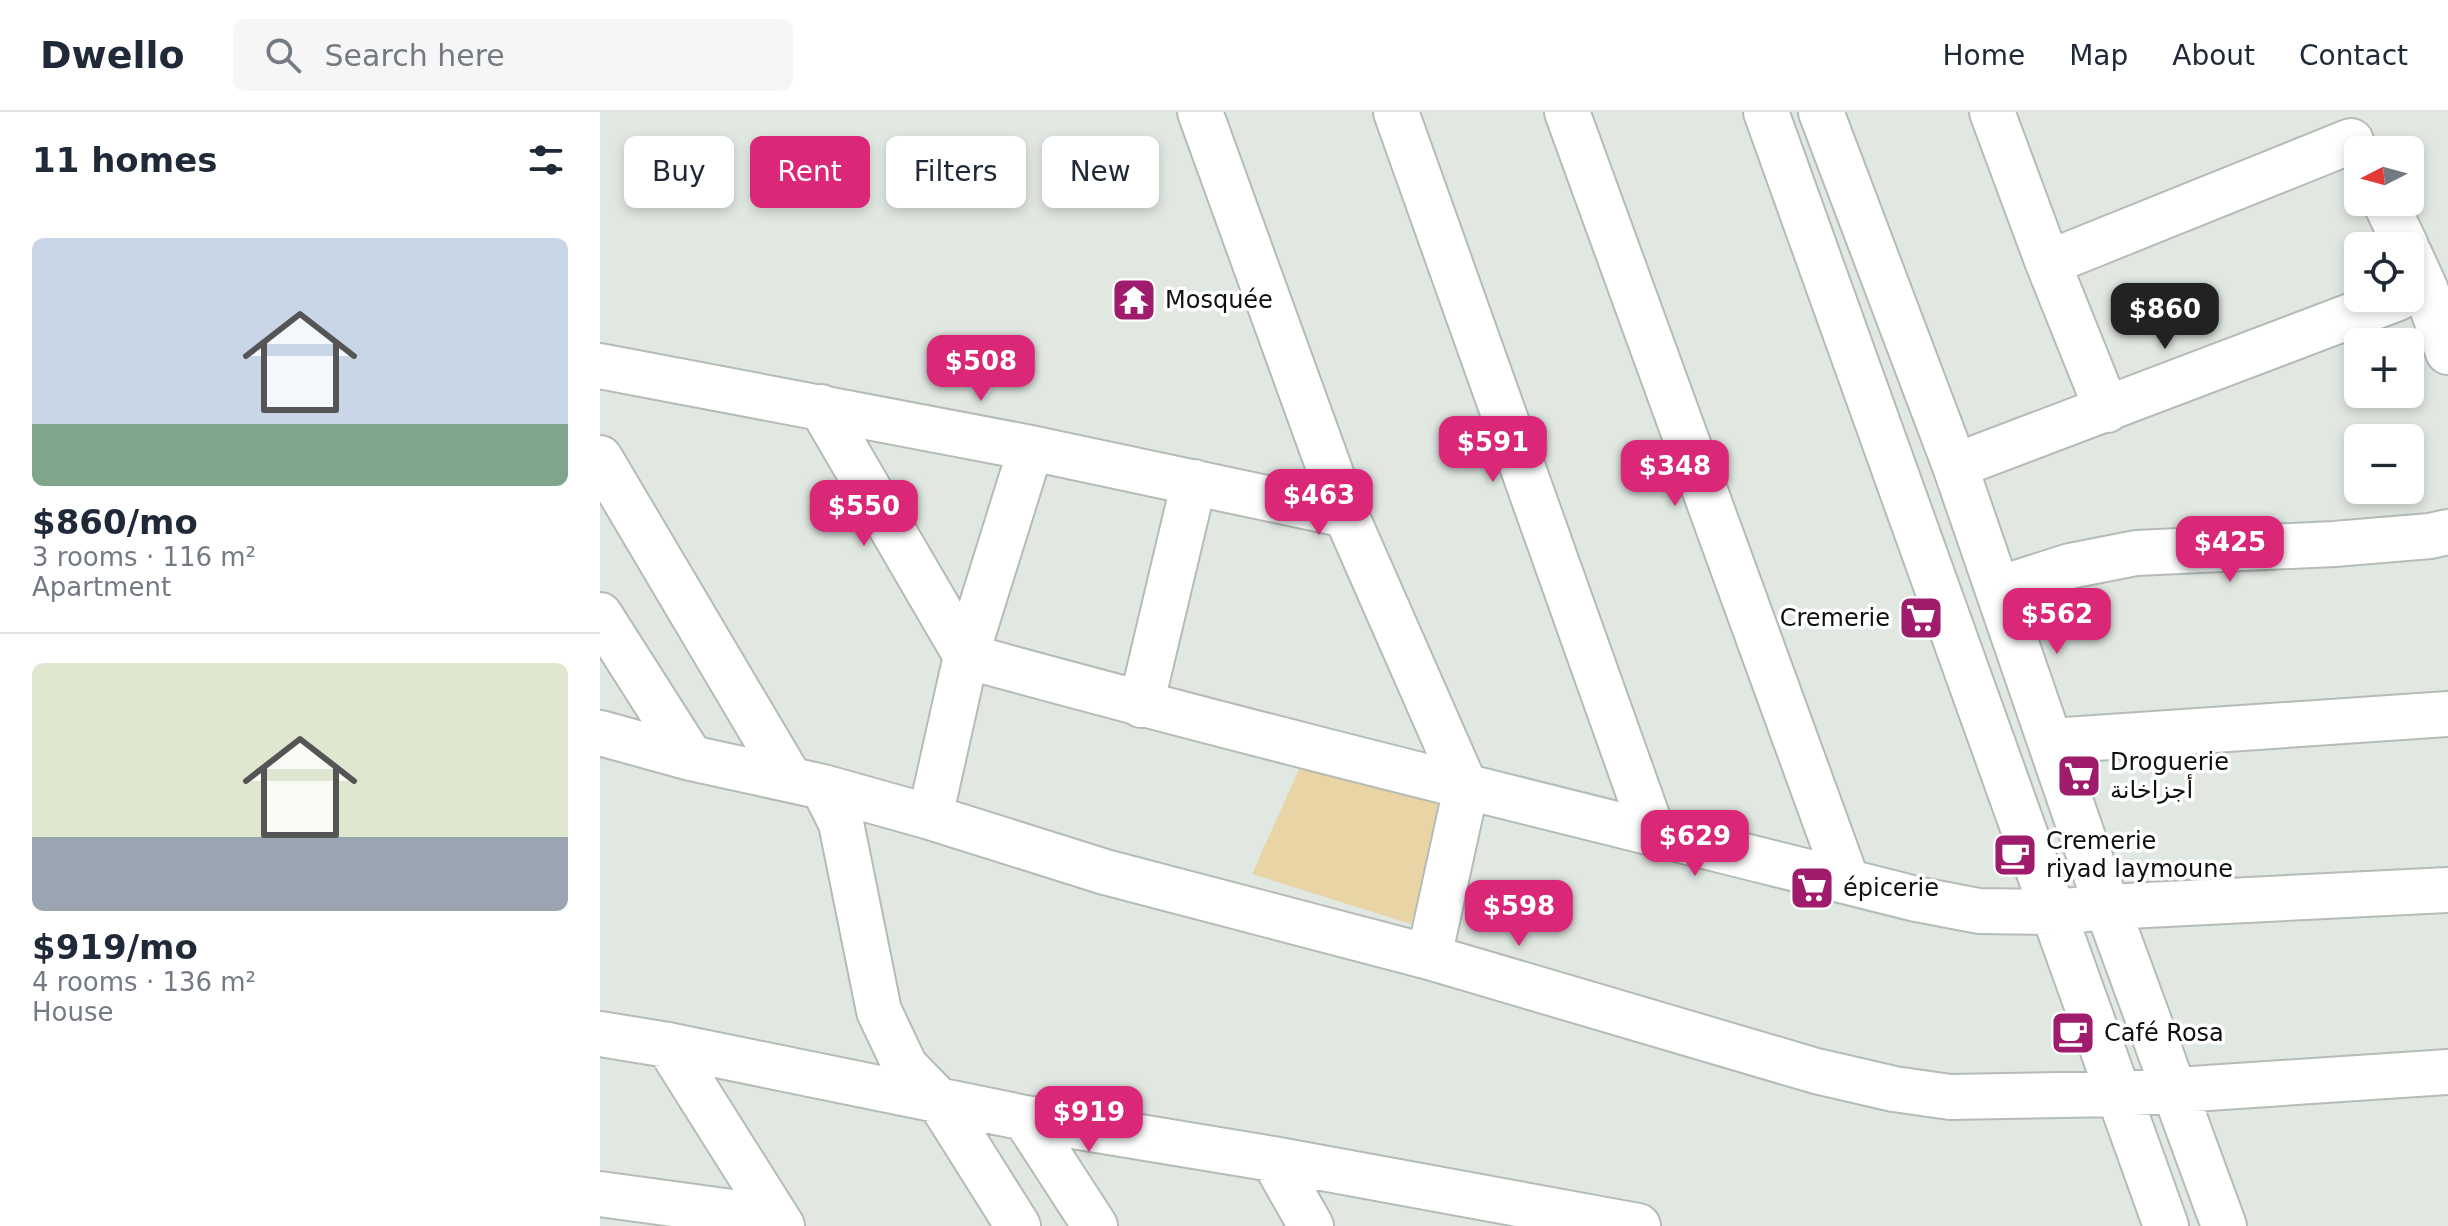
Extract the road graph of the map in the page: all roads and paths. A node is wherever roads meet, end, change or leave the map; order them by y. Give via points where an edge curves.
1 (1200, 112) edge
2 (1396, 112) edge
3 (1567, 112) edge
4 (1766, 112) edge
5 (1821, 112) edge
6 (1992, 112) edge
7 (2349, 135) edge
8 (2048, 263) junction
9 (2424, 297) edge
10 (2347, 312) edge
11 (2448, 352) edge
12 (600, 366) edge
13 (821, 407) junction
14 (2107, 410) junction
15 (1031, 448) junction
16 (600, 458) edge
17 (1955, 466) junction
18 (1194, 482) junction
19 (1346, 515) junction
20 (2448, 532) edge
21 (1998, 589) junction
22 (600, 615) edge
23 (966, 656) junction
24 (1141, 705) junction
25 (2448, 714) edge
26 (600, 733) edge
27 (2051, 741) junction
28 (691, 758) junction
29 (806, 783) junction
30 (1466, 788) junction
31 (930, 817) junction
32 (1653, 833) junction
33 (1847, 881) junction
34 (2448, 890) edge
35 (2107, 907) junction
36 (2055, 912) junction
37 (1429, 957) junction
38 (600, 1034) edge
39 (668, 1045) junction
40 (2448, 1072) edge
41 (2173, 1089) junction
42 (2118, 1094) junction
43 (940, 1102) junction
44 (1025, 1118) junction
45 (1273, 1159) junction
46 (600, 1194) edge
47 (779, 1222) edge
48 (1018, 1226) edge
49 (1095, 1226) edge
50 (1311, 1226) edge
51 (1638, 1226) edge
52 (2166, 1226) edge
53 (2224, 1226) edge

1 - 19 street
2 - 32 street
3 - 33 street
4 - 36 street
5 - 17 street
6 - 8 street
7 - 8 street
8 - 14 street
9 - 11 street
10 - 14 street
12 - 13 street
13 - 15 street
13 - 23 street
14 - 17 street
15 - 18 street
15 - 23 street
16 - 29 street
17 - 21 street
18 - 19 street
18 - 24 street
19 - 30 street
20 - 21 street via 2334,544 2136,553 2070,566
21 - 27 street
22 - 28 street
23 - 24 street
23 - 31 street
24 - 30 street
25 - 27 street
26 - 28 street
27 - 35 street
28 - 29 street
29 - 31 street
29 - 43 street via 841,823 879,1011 905,1066
30 - 32 street
30 - 37 street
31 - 37 street via 1105,872
32 - 33 street
33 - 36 street via 1979,911
34 - 35 street
35 - 36 street
35 - 41 street
36 - 42 street
37 - 42 street via 1673,1009 1816,1071 1894,1089 1950,1097
38 - 39 street
39 - 43 street
39 - 47 street
40 - 41 street
41 - 42 street
41 - 53 street
42 - 52 street
43 - 44 street
43 - 48 street
44 - 45 street
44 - 49 street
45 - 50 street
45 - 51 street
46 - 47 street

